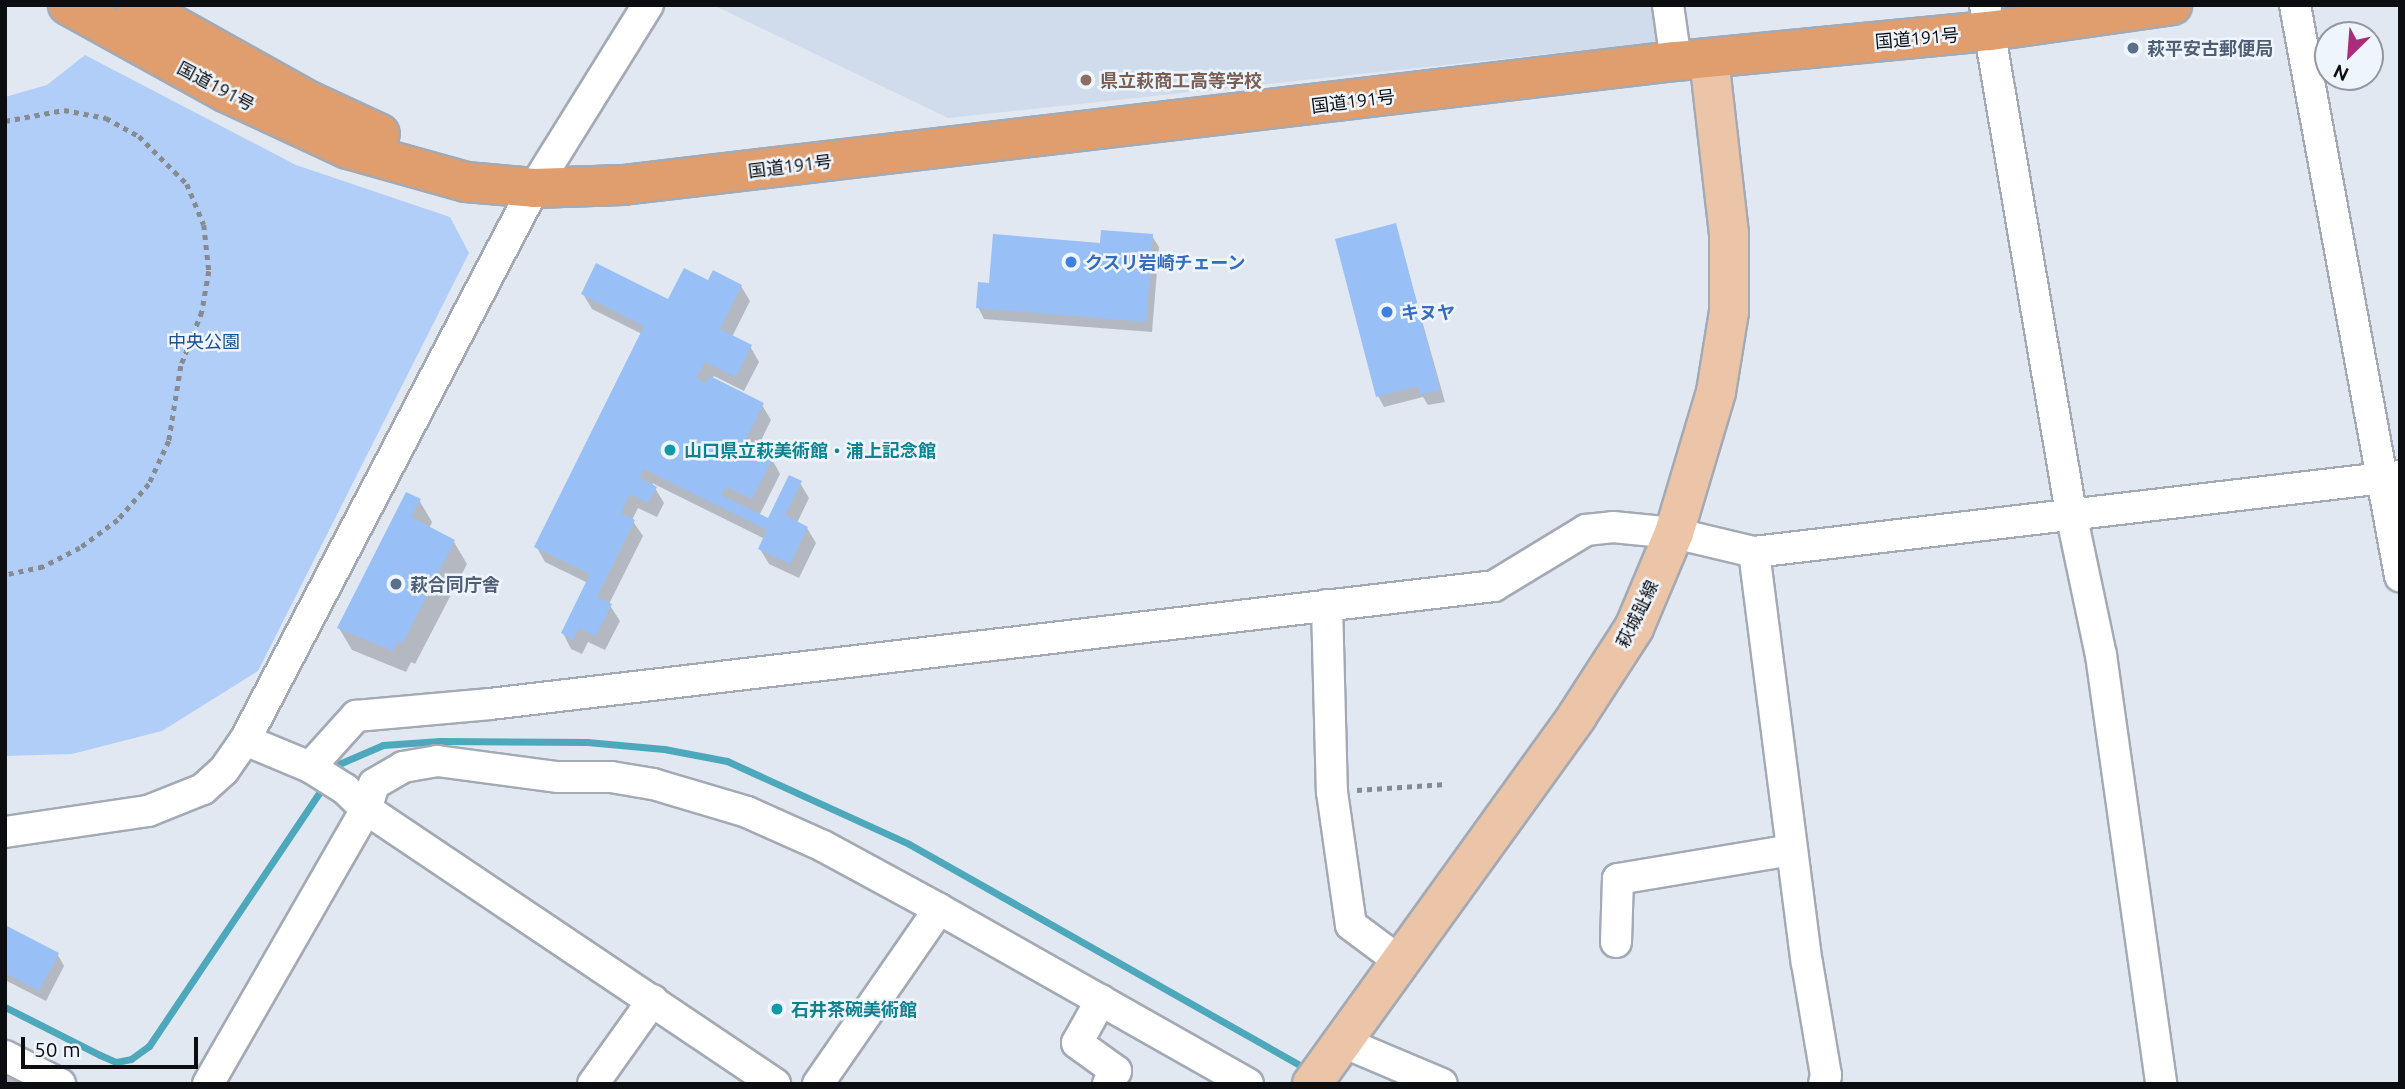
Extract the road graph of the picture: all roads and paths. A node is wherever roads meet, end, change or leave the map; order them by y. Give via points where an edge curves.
1 (68, 5) edge
2 (138, 5) edge
3 (648, 5) edge
4 (1668, 5) edge
5 (2172, 5) edge
6 (2295, 5) edge
7 (1988, 18) edge
8 (1692, 60) junction
9 (5, 121) edge
10 (534, 188) junction
11 (2391, 477) edge
12 (2071, 513) junction
13 (1675, 533) junction
14 (1754, 552) junction
15 (5, 575) edge
16 (2400, 576) edge
17 (1327, 605) junction
18 (245, 740) junction
19 (1446, 784) dead end
20 (336, 785) junction
21 (1332, 792) junction
22 (5, 832) edge
23 (1792, 850) junction
24 (939, 909) junction
25 (1616, 942) dead end
26 (1402, 963) junction
27 (653, 1000) junction
28 (1101, 1000) junction
29 (5, 1056) edge
30 (1328, 1063) edge
31 (60, 1084) edge
32 (208, 1084) edge
33 (593, 1084) edge
34 (775, 1084) edge
35 (818, 1084) edge
36 (1108, 1084) edge
37 (1248, 1084) edge
38 (1442, 1084) edge
39 (1824, 1084) edge
40 (2161, 1084) edge

1 - 10 highway, 国道191号 via 225,92 348,149 466,182
2 - 10 highway, 国道191号 via 349,121 470,160
3 - 10 street
4 - 8 street
5 - 7 highway, 国道191号
6 - 11 street
7 - 8 highway, 国道191号
7 - 12 street
8 - 10 highway, 国道191号 via 624,185
8 - 13 main road, 萩城趾線 via 1729,234 1729,312 1716,392
9 - 15 path via 64,110 106,118 139,136 187,184 204,225 209,271 202,312 181,366 169,441 149,484 118,520 80,548 43,567
10 - 18 street
11 - 12 street
11 - 16 street
12 - 14 street
12 - 40 street via 2101,655
13 - 14 street
13 - 17 street via 1613,527 1586,530 1494,586
13 - 26 main road, 萩城趾線 via 1634,628
14 - 23 street
17 - 20 street via 356,716
17 - 21 street
18 - 20 street
18 - 22 street via 225,769 178,802 148,811
19 - 21 path
20 - 24 street via 374,783 403,767 437,761 653,784 747,812 823,846
20 - 27 street
20 - 32 street
21 - 26 street via 1351,925
23 - 25 street via 1618,879
23 - 39 street
24 - 28 street
24 - 35 street
26 - 30 main road, 萩城趾線
27 - 33 street
27 - 34 street
28 - 36 street via 1077,1043 1116,1071
28 - 37 street
29 - 31 street
30 - 38 street

